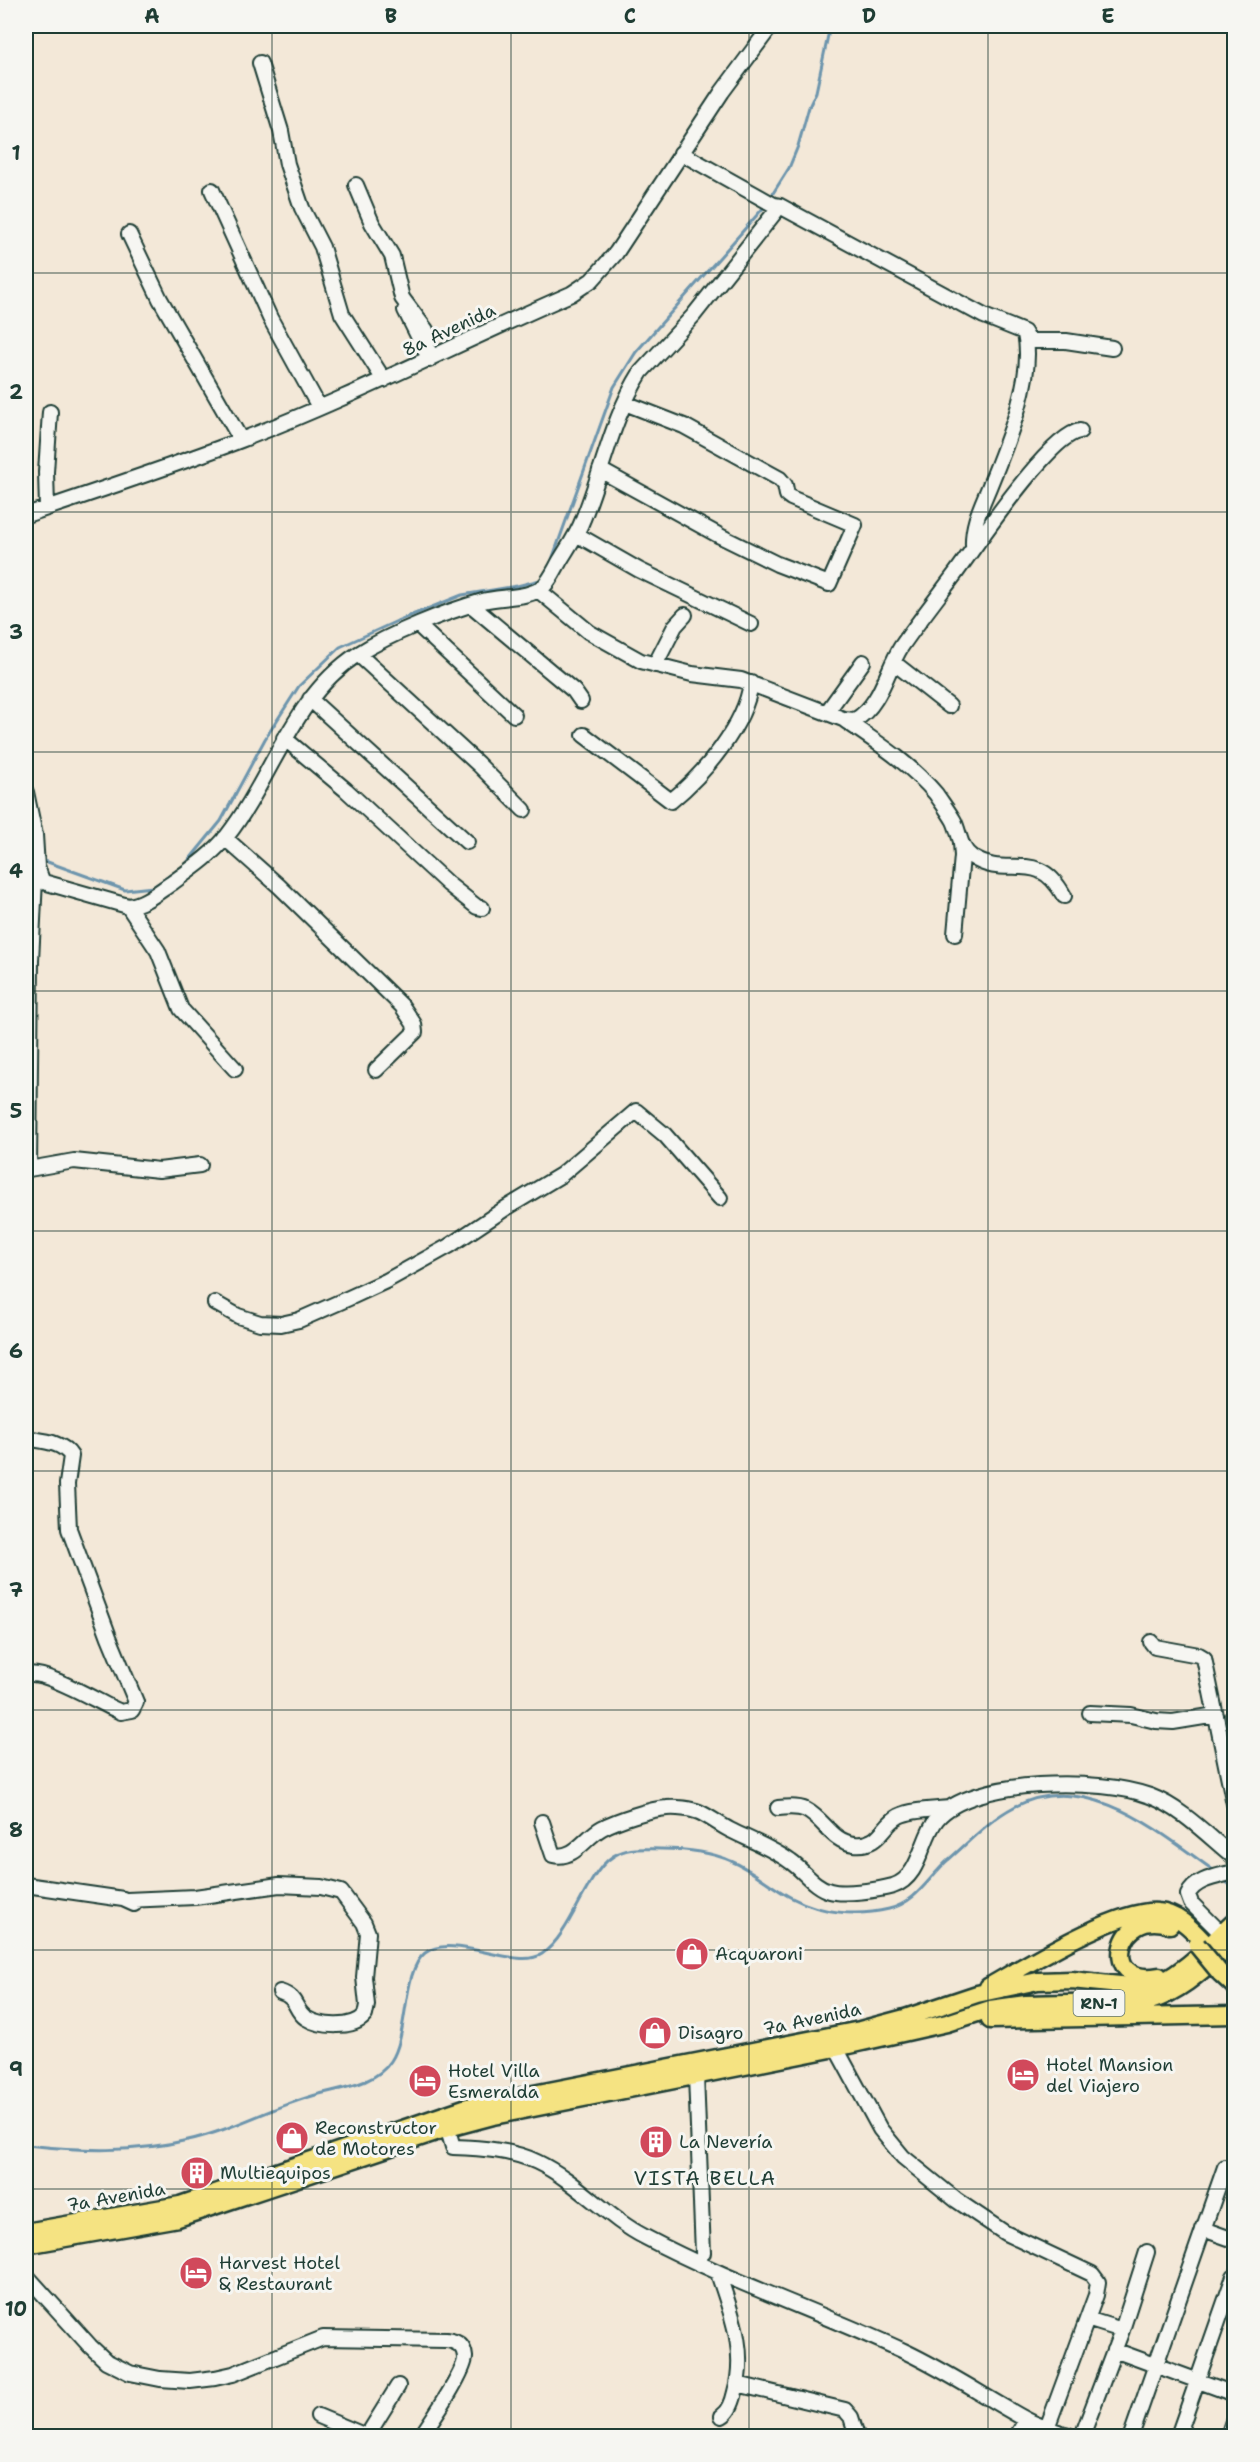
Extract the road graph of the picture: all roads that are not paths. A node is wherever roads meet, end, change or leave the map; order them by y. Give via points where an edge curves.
1 (771, 26) edge
2 (260, 63) dead end
3 (681, 153) junction
4 (356, 184) dead end
5 (212, 190) dead end
6 (777, 205) junction
7 (129, 234) dead end
8 (1024, 332) junction
9 (1112, 348) dead end
10 (429, 360) junction
11 (384, 380) junction
12 (625, 404) junction
13 (319, 407) junction
14 (50, 412) dead end
15 (1080, 431) dead end
16 (241, 440) junction
17 (600, 470) junction
18 (47, 508) junction
19 (26, 515) edge
20 (576, 534) junction
21 (973, 546) junction
22 (538, 590) junction
23 (471, 605) junction
24 (685, 615) dead end
25 (751, 624) dead end
26 (418, 626) junction
27 (358, 654) junction
28 (862, 662) dead end
29 (893, 662) junction
30 (654, 665) junction
31 (751, 683) junction
32 (310, 699) junction
33 (581, 701) dead end
34 (949, 706) dead end
35 (826, 712) junction
36 (514, 715) dead end
37 (843, 719) junction
38 (584, 735) dead end
39 (285, 738) junction
40 (26, 792) edge
41 (524, 810) dead end
42 (32, 838) edge
43 (225, 838) junction
44 (960, 838) junction
45 (467, 842) dead end
46 (35, 876) edge
47 (1064, 896) dead end
48 (128, 906) junction
49 (482, 908) dead end
50 (955, 934) dead end
51 (235, 1069) dead end
52 (376, 1070) dead end
53 (200, 1164) dead end
54 (720, 1198) dead end
55 (215, 1303) dead end
56 (26, 1438) edge
57 (1151, 1642) dead end
58 (26, 1675) edge
59 (1089, 1713) dead end
60 (1216, 1715) junction
61 (1234, 1804) edge
62 (778, 1808) dead end
63 (950, 1808) junction
64 (542, 1822) dead end
65 (1234, 1857) edge
66 (1234, 1872) edge
67 (26, 1885) edge
68 (127, 1900) junction
69 (175, 1906) dead end
70 (1234, 1922) edge
71 (1228, 1938) edge
72 (1200, 1943) junction
73 (1227, 1971) edge
74 (1175, 1973) junction
75 (1234, 1986) edge
76 (280, 1992) dead end
77 (977, 1994) junction
78 (1234, 2015) edge
79 (947, 2023) junction
80 (834, 2041) junction
81 (696, 2076) junction
82 (446, 2121) junction
83 (1225, 2167) dead end
84 (1203, 2229) junction
85 (26, 2232) edge
86 (1234, 2240) edge
87 (26, 2245) edge
88 (1147, 2252) dead end
89 (704, 2253) dead end
90 (718, 2273) junction
91 (26, 2275) edge
92 (1234, 2277) edge
93 (1088, 2319) junction
94 (1122, 2330) junction
95 (1114, 2350) junction
96 (1156, 2365) junction
97 (1197, 2380) junction
98 (737, 2384) junction
99 (398, 2386) dead end
100 (1234, 2394) edge
101 (318, 2416) dead end
102 (722, 2416) dead end
103 (1234, 2418) edge
104 (1026, 2420) junction
105 (1060, 2433) edge
106 (367, 2436) edge
107 (421, 2436) edge
108 (857, 2436) edge
109 (1017, 2436) edge
110 (1082, 2436) edge
111 (1131, 2436) edge
112 (1178, 2436) edge
113 (1228, 2436) edge

1 - 3 street, 8a Avenida via 759,34
2 - 11 street via 287,164 302,208 322,247 342,314
3 - 6 street
3 - 10 street, 8a Avenida via 616,253 592,280
4 - 10 street via 372,223 392,256 393,285
5 - 13 street via 270,318
6 - 8 street via 984,316
6 - 12 street via 693,316 641,372
7 - 16 street via 160,299
8 - 9 street via 1029,341 1066,340
8 - 21 street via 1027,347 1018,409 976,520
10 - 11 street, 8a Avenida
11 - 13 street, 8a Avenida
12 - 17 street
12 - 17 street via 684,426 780,479 791,498 855,525 830,584 720,536
13 - 16 street, 8a Avenida
14 - 18 street
15 - 21 street via 1070,433 1058,443
16 - 18 street, 8a Avenida
17 - 20 street
18 - 19 street, 8a Avenida
20 - 22 street
20 - 25 street via 639,570
21 - 29 street
22 - 23 street
22 - 30 street via 590,632 624,653
23 - 26 street
23 - 33 street
24 - 30 street
26 - 27 street
26 - 36 street
27 - 32 street
27 - 41 street
28 - 35 street
29 - 34 street
29 - 37 street via 867,711 855,720
30 - 31 street
31 - 35 street
31 - 38 street via 744,708 726,739 697,778 671,801
32 - 39 street
32 - 45 street
35 - 37 street
37 - 44 street via 925,782 949,813
39 - 43 street
39 - 49 street via 448,884
40 - 42 street
42 - 46 street
43 - 48 street via 196,866 142,903
43 - 52 street via 402,1006 414,1024 416,1032
44 - 47 street via 966,852 981,863 1043,871
44 - 50 street
46 - 48 street
46 - 53 street via 29,1169 74,1161 159,1170
48 - 51 street via 158,951 181,1009
54 - 55 street via 664,1135 636,1112 561,1175 449,1246 349,1298 281,1324 260,1323
56 - 58 street via 65,1447 70,1456 69,1529 136,1702 132,1710 121,1712 53,1679 40,1674
57 - 60 street via 1155,1647 1203,1657
59 - 60 street via 1173,1722
60 - 61 street
62 - 63 street via 805,1809 831,1834 857,1845 873,1841 898,1816
63 - 64 street via 936,1820 905,1879 895,1886 834,1892 812,1881 771,1850 698,1812 668,1808 644,1813 602,1828 562,1857 553,1855
63 - 65 street via 1016,1786 1128,1789 1177,1811
66 - 71 street via 1202,1882 1188,1895 1191,1903
67 - 68 street
68 - 69 street via 141,1906
68 - 76 street via 195,1897 279,1885 341,1892 368,1933 365,2015 355,2023 319,2024 302,2014 292,1997
70 - 71 main road, RN-1
71 - 74 main road, RN-1
71 - 79 main road, RN-1 via 1184,1985 1164,1997 1150,2001 1026,2004 990,2009
72 - 73 main road, bridge
72 - 74 main road via 1168,1924 1155,1922 1138,1926 1127,1934 1120,1957 1133,1976 1149,1978
72 - 77 main road via 1192,1929 1173,1916 1140,1912 1106,1924
73 - 75 main road
74 - 77 main road, RN-1 via 1148,1988 1055,1979
77 - 80 main road, 7a Avenida / RN-1
78 - 79 main road via 1004,2018
79 - 80 main road, 7a Avenida / RN-1
80 - 81 main road, 7a Avenida / RN-1
80 - 82 main road, 7a Avenida / RN-1 via 490,2102
80 - 93 street via 880,2129 903,2157 998,2228 1095,2277 1098,2290
81 - 82 main road, 7a Avenida / RN-1 via 493,2116
81 - 89 street
82 - 85 main road, 7a Avenida / RN-1 via 180,2205
82 - 87 main road, 7a Avenida / RN-1 via 178,2218
82 - 90 street via 453,2147 482,2148 536,2162 643,2236
83 - 84 street
84 - 86 street
84 - 96 street
88 - 94 street
90 - 98 street via 739,2343
90 - 104 street via 924,2361
91 - 107 street via 106,2361 130,2373 160,2379 215,2379 323,2337 458,2343 465,2363
92 - 97 street
93 - 94 street
93 - 105 street
94 - 95 street
95 - 96 street
95 - 110 street
96 - 97 street
96 - 111 street
97 - 100 street
97 - 112 street
98 - 102 street
98 - 108 street via 845,2410
99 - 106 street
101 - 106 street
103 - 113 street
104 - 105 street
104 - 109 street

